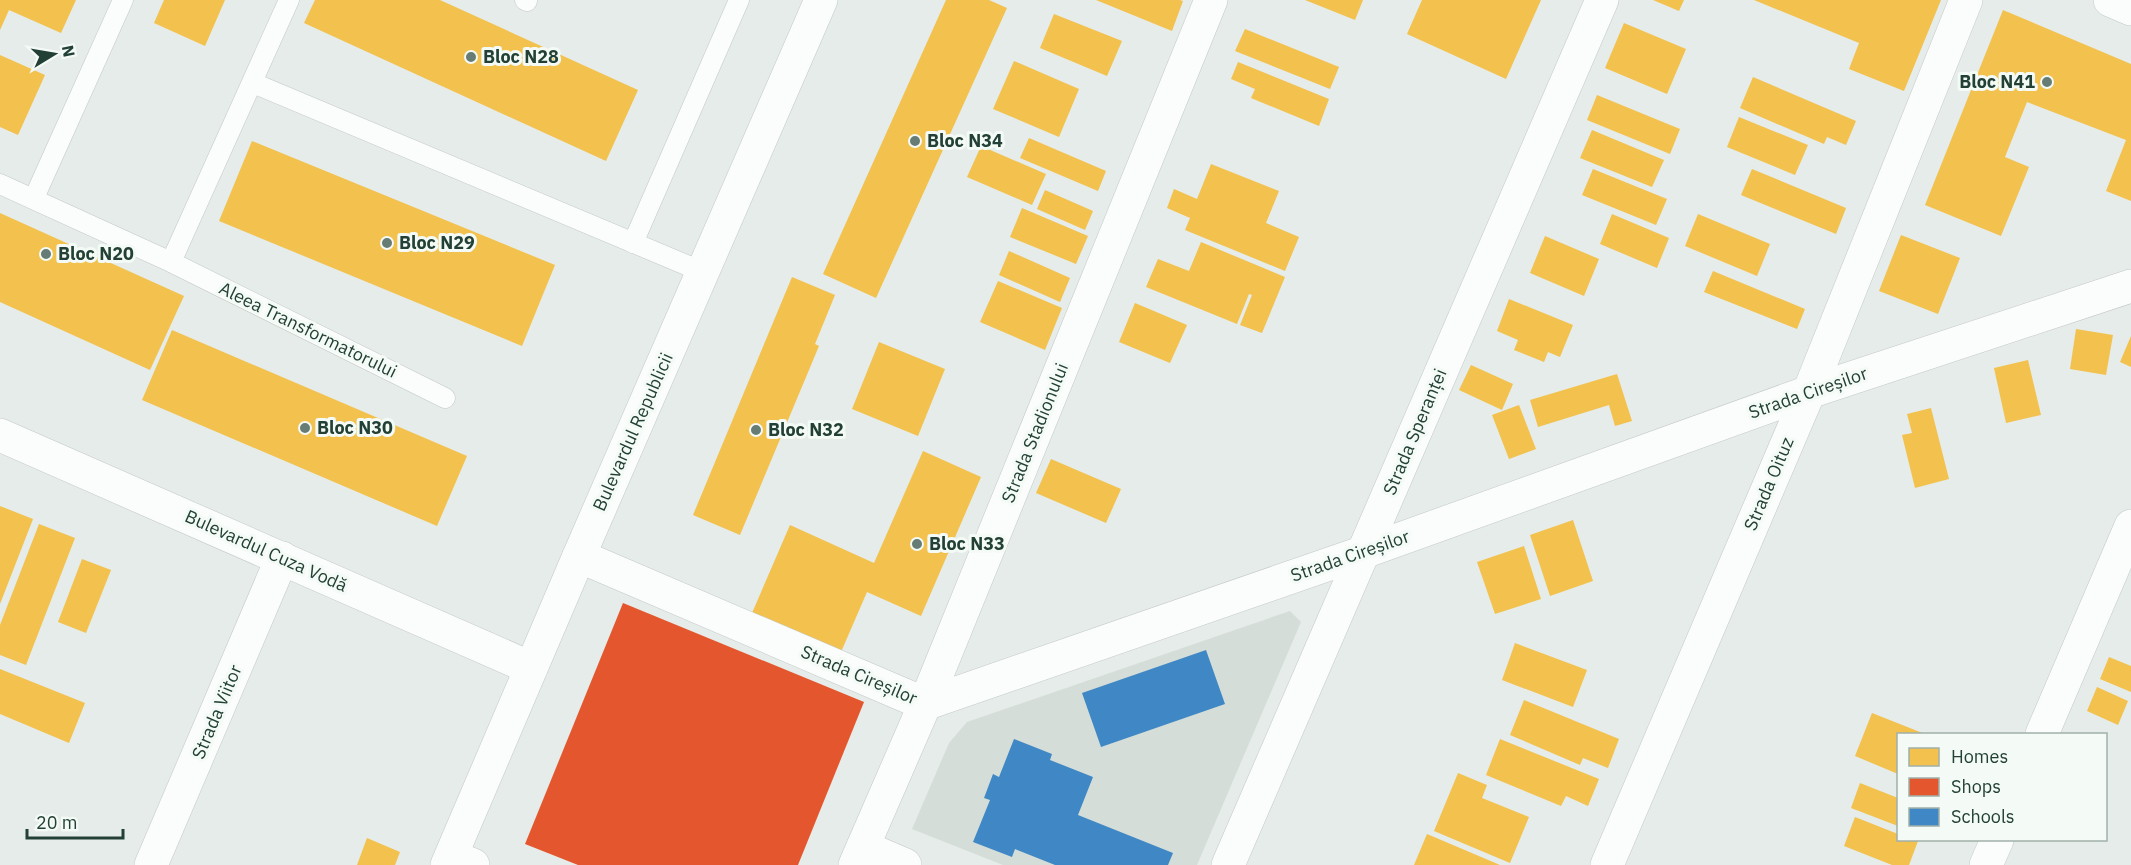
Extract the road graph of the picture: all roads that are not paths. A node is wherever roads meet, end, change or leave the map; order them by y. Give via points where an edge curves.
1 (123, 0) edge
2 (289, 0) edge
3 (739, 0) edge
4 (821, 0) edge
5 (1211, 0) edge
6 (1602, 0) edge
7 (1966, 0) edge
8 (2110, 0) edge
9 (2131, 9) edge
10 (253, 83) junction
11 (0, 184) edge
12 (34, 198) junction
13 (633, 243) junction
14 (171, 262) junction
15 (703, 272) junction
16 (2131, 286) edge
17 (1809, 392) junction
18 (445, 398) dead end
19 (0, 435) edge
20 (2131, 526) edge
21 (1364, 552) junction
22 (579, 556) junction
23 (282, 558) junction
24 (531, 668) junction
25 (925, 704) junction
26 (2043, 733) edge
27 (1997, 841) edge
28 (859, 856) edge
29 (457, 862) edge
30 (152, 865) edge
31 (905, 865) edge
32 (1228, 865) edge
33 (1607, 865) edge
34 (1986, 865) edge

1 - 12 lane
2 - 10 lane
3 - 13 lane
4 - 15 street, Bulevardul Republicii
5 - 25 street, Strada Stadionului
6 - 21 street, Strada Speranței
7 - 17 street, Strada Oituz
8 - 9 street
10 - 13 lane
10 - 14 lane
11 - 12 lane, Aleea Transformatorului
12 - 14 lane, Aleea Transformatorului
13 - 15 lane
14 - 18 lane, Aleea Transformatorului
15 - 22 street, Bulevardul Republicii
16 - 17 street, Strada Cireșilor
17 - 21 street, Strada Cireșilor
17 - 33 street, Strada Oituz
19 - 23 street, Bulevardul Cuza Vodă
20 - 26 street
21 - 25 street, Strada Cireșilor
21 - 32 street, Strada Speranței
22 - 24 street, Bulevardul Republicii
22 - 25 street, Strada Cireșilor
23 - 24 street, Bulevardul Cuza Vodă
23 - 30 street, Strada Viitor
24 - 29 street, Bulevardul Republicii
25 - 28 street, Strada Stadionului
27 - 34 street
28 - 31 street

